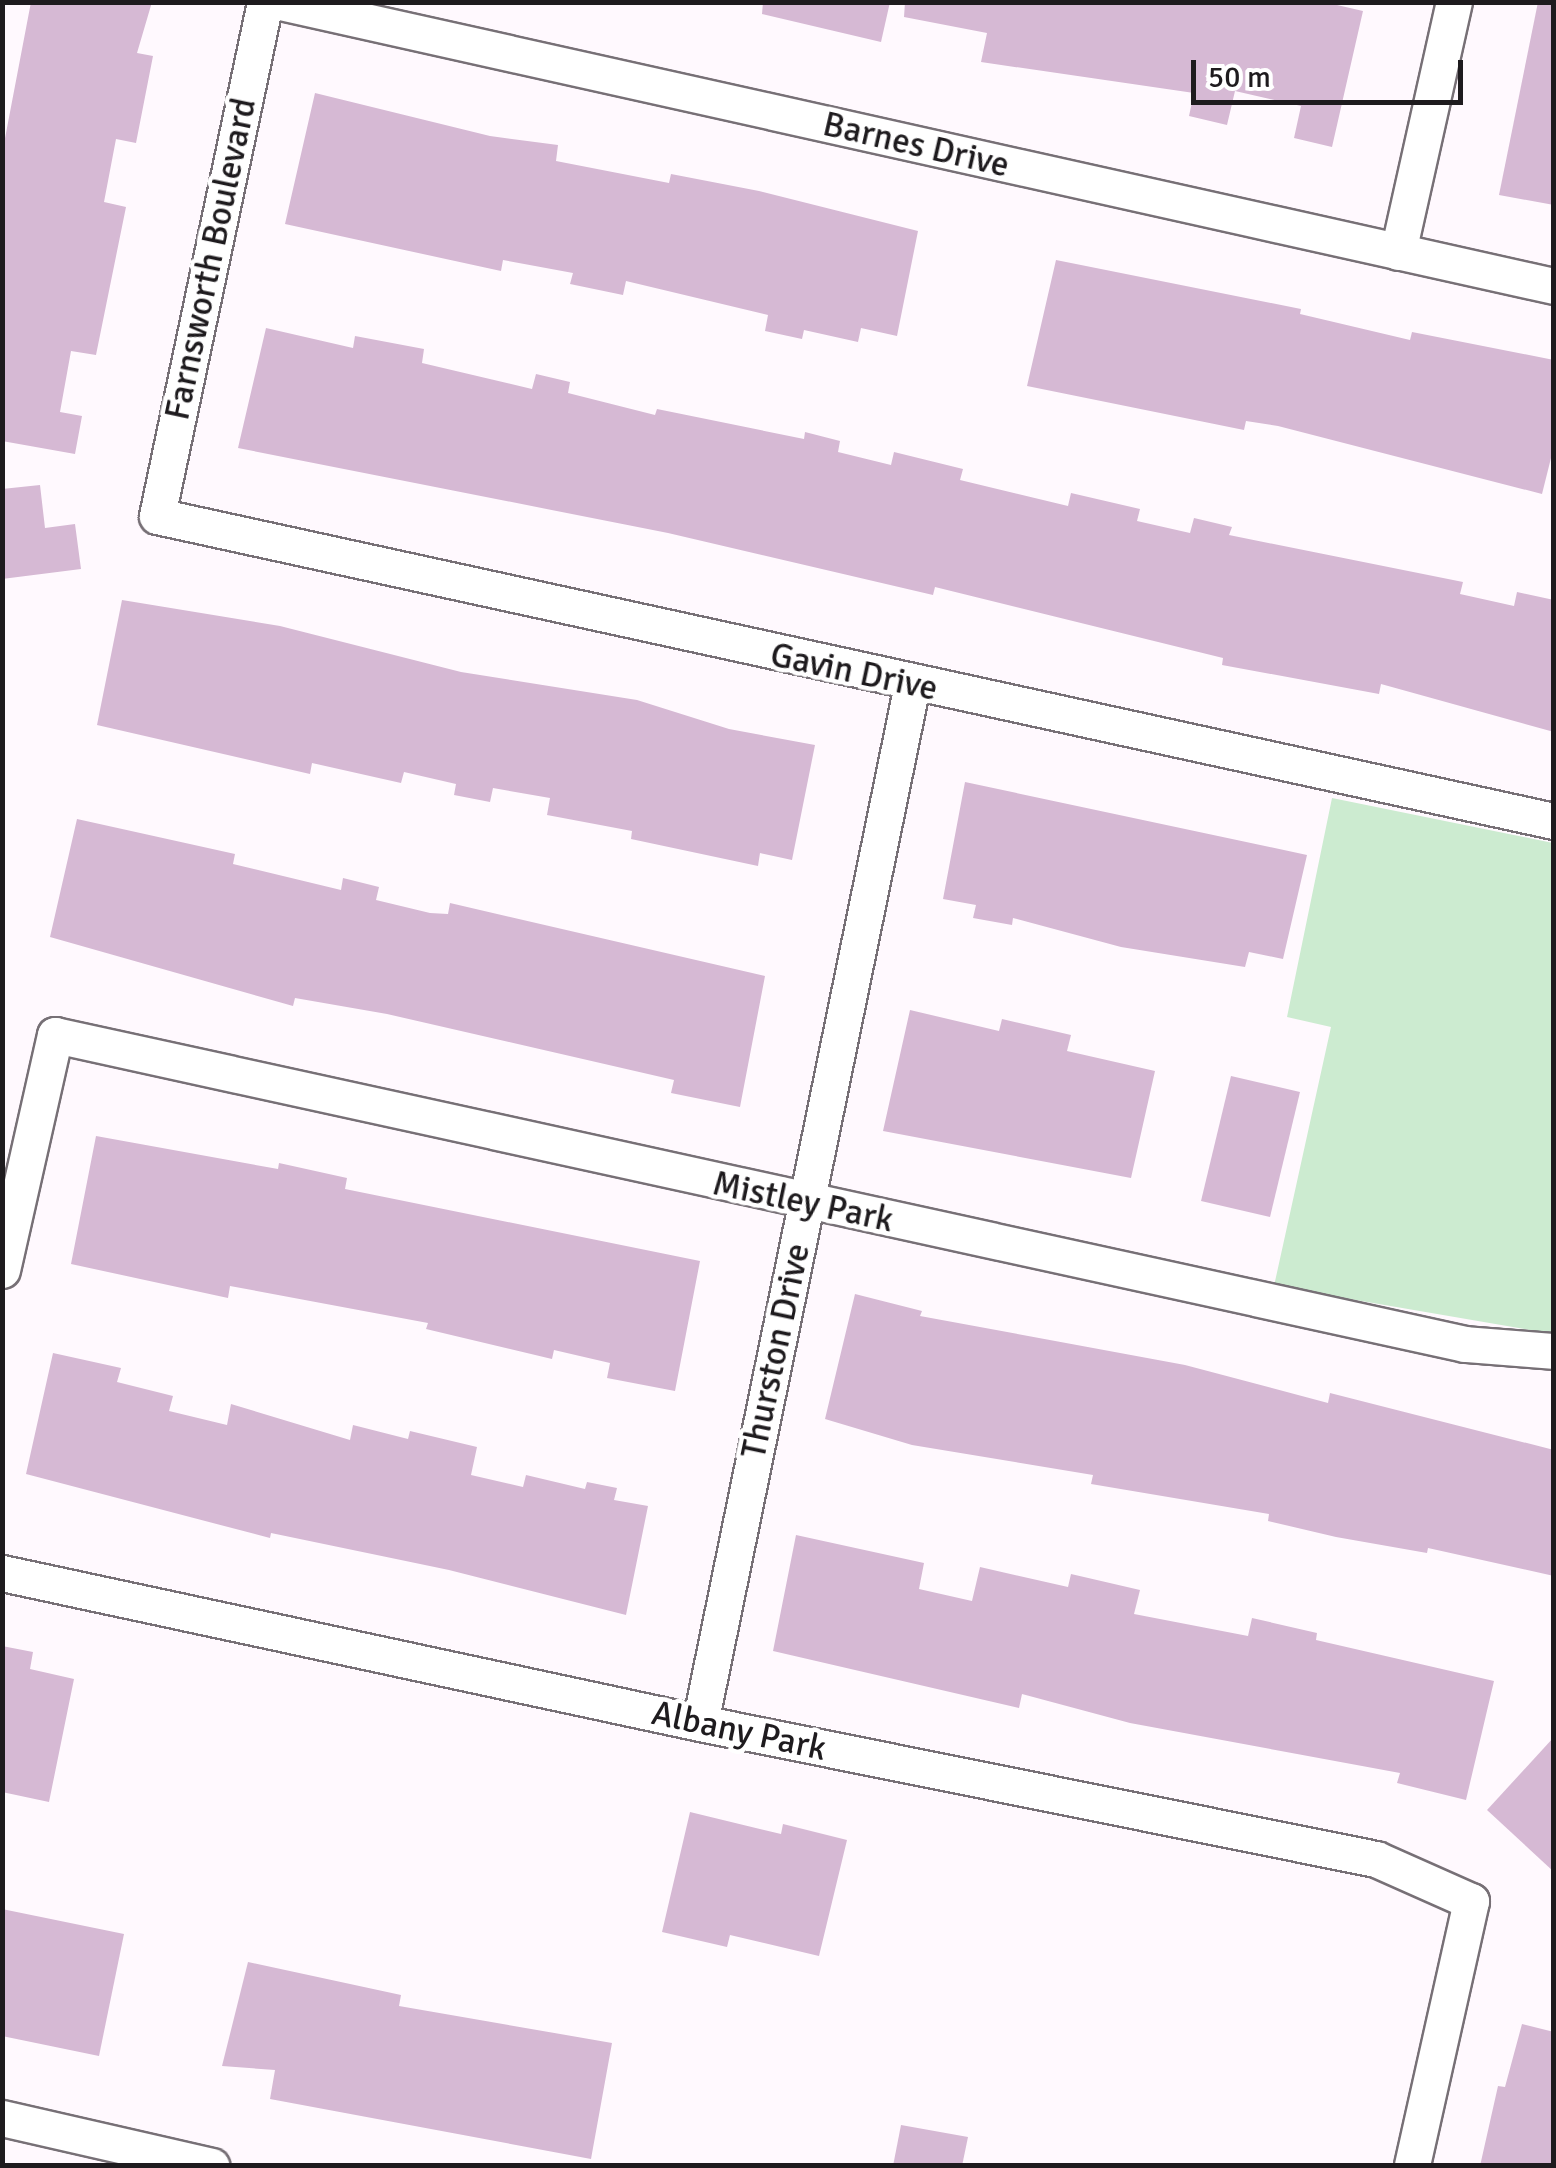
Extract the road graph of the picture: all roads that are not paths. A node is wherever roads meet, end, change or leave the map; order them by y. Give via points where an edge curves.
1 (264, 2) edge
2 (280, 2) edge
3 (1454, 2) edge
4 (1398, 252) junction
5 (1554, 286) edge
6 (156, 516) joint
7 (912, 685) junction
8 (1554, 821) edge
9 (806, 1203) junction
10 (2, 1270) edge
11 (1554, 1351) edge
12 (2, 1573) edge
13 (700, 1724) junction
14 (2, 2118) edge
15 (212, 2166) edge
16 (1412, 2166) edge

1 - 6 street, Farnsworth Boulevard
2 - 4 street, Barnes Drive
3 - 4 street
4 - 5 street, Barnes Drive
6 - 7 street, Gavin Drive
7 - 8 street, Gavin Drive
7 - 9 street, Thurston Drive
9 - 10 street, Mistley Park via 55,1035
9 - 11 street, Mistley Park via 1465,1344
9 - 13 street, Thurston Drive
12 - 13 street, Albany Park
13 - 16 street, Albany Park via 1376,1859 1471,1901
14 - 15 street

